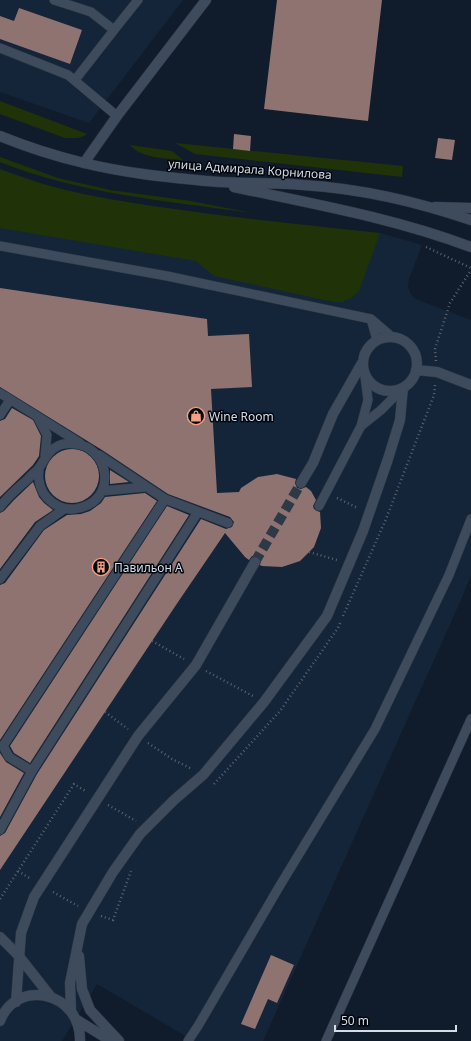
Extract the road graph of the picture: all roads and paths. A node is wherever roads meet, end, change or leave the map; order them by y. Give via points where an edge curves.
1 (54, 0) edge
2 (138, 0) edge
3 (206, 0) edge
4 (114, 30) junction
5 (0, 48) edge
6 (75, 80) junction
7 (117, 116) junction
8 (0, 136) edge
9 (84, 163) junction
10 (208, 182) junction
11 (431, 207) junction
12 (471, 208) edge
13 (471, 220) edge
14 (422, 245) dead end
15 (0, 246) edge
16 (471, 247) edge
17 (471, 269) edge
18 (371, 319) junction
19 (392, 337) junction
20 (377, 340) junction
21 (362, 363) junction
22 (416, 370) junction
23 (437, 372) junction
24 (365, 377) junction
25 (471, 384) edge
26 (403, 388) junction
27 (0, 393) edge
28 (10, 400) junction
29 (0, 416) edge
30 (38, 417) junction
31 (361, 426) junction
32 (83, 445) junction
33 (95, 452) junction
34 (45, 456) junction
35 (39, 468) junction
36 (301, 483) tunnel mouth
37 (145, 487) junction
38 (102, 491) junction
39 (165, 499) junction
40 (319, 506) dead end
41 (0, 507) edge
42 (64, 508) junction
43 (198, 512) junction
44 (471, 519) edge
45 (228, 524) dead end
46 (255, 562) tunnel mouth
47 (0, 579) edge
48 (152, 641) dead end
49 (196, 665) junction
50 (264, 702) junction
51 (280, 711) junction
52 (105, 712) dead end
53 (471, 719) edge
54 (138, 736) junction
55 (32, 771) junction
56 (203, 775) junction
57 (218, 781) junction
58 (212, 786) dead end
59 (0, 830) edge
60 (133, 865) dead end
61 (18, 870) dead end
62 (42, 886) junction
63 (89, 912) junction
64 (82, 924) junction
65 (0, 937) edge
66 (18, 955) junction
67 (51, 997) junction
68 (16, 1002) junction
69 (71, 1010) junction
70 (77, 1020) junction
71 (0, 1021) edge
72 (80, 1041) edge
73 (111, 1041) edge
74 (119, 1041) edge
75 (188, 1041) edge
76 (326, 1041) edge

1 - 4 lane via 91,12
2 - 4 lane
3 - 7 street
4 - 6 lane
5 - 6 lane via 60,71
6 - 7 lane
7 - 9 street
8 - 9 street, улица Адмирала Корнилова
9 - 10 street, улица Адмирала Корнилова
10 - 11 street, улица Адмирала Корнилова via 345,189 384,195
10 - 16 street via 383,219
11 - 12 street
11 - 13 street
14 - 17 path
15 - 18 lane via 167,276
17 - 23 path via 450,303 435,349
18 - 19 lane
18 - 20 lane
19 - 20 street
19 - 22 street via 406,343 411,349 415,355
20 - 21 street via 367,350
21 - 24 street
21 - 36 street via 333,414 313,463
22 - 23 street
22 - 26 street
23 - 25 street
23 - 51 path via 434,395 386,519 338,628
24 - 26 street via 375,388 389,392
24 - 31 lane via 368,400
26 - 31 lane
26 - 50 street via 400,420 388,459 363,531 327,616
27 - 28 lane
28 - 29 lane
28 - 30 lane
30 - 32 lane
30 - 34 lane via 47,435
31 - 40 lane
32 - 33 lane
32 - 34 lane via 69,443 56,447
33 - 37 lane
33 - 38 lane via 103,464 105,477
34 - 35 lane
35 - 41 lane
35 - 42 lane via 43,494 52,503
37 - 38 lane
37 - 39 lane
38 - 42 lane via 92,502 79,508
39 - 43 lane
39 - 55 lane via 3,746 9,756
42 - 47 lane via 40,526
43 - 45 lane
43 - 55 lane
44 - 75 lane via 449,575 375,729
46 - 49 street
48 - 49 path
49 - 50 path
49 - 54 street
50 - 51 path
50 - 56 street
51 - 57 path
52 - 54 path
53 - 76 lane
54 - 56 path via 172,759
54 - 62 street
55 - 59 lane
56 - 57 path
56 - 63 street via 140,834
57 - 58 path
60 - 63 path via 113,920
61 - 62 path
62 - 63 path
62 - 66 street via 34,897 21,933
63 - 64 street
64 - 69 street via 70,983
64 - 74 street via 78,946 82,989 90,1010
65 - 66 street
66 - 67 street
66 - 68 street
67 - 68 street via 26,996
67 - 69 street
68 - 71 street via 7,1009
69 - 70 street
70 - 72 street
70 - 73 street

